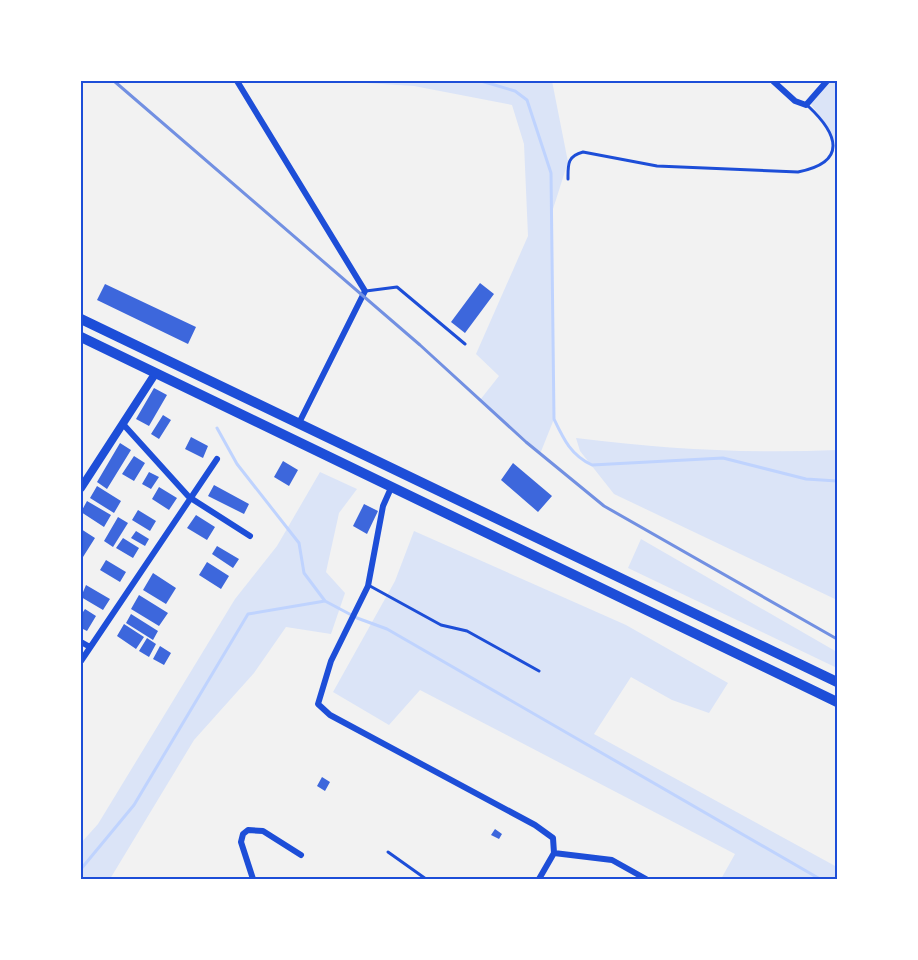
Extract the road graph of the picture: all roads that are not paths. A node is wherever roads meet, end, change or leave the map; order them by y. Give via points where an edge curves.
1 (237, 81) edge
2 (773, 81) edge
3 (827, 81) edge
4 (807, 102) junction
5 (568, 179) dead end
6 (365, 291) junction
7 (81, 320) edge
8 (81, 338) edge
9 (465, 344) dead end
10 (155, 374) junction
11 (298, 423) junction
12 (123, 424) junction
13 (217, 459) dead end
14 (81, 488) edge
15 (391, 488) junction
16 (189, 497) junction
17 (250, 536) dead end
18 (368, 585) junction
19 (81, 642) edge
20 (90, 647) junction
21 (81, 661) edge
22 (539, 671) dead end
23 (837, 682) edge
24 (837, 702) edge
25 (388, 852) dead end
26 (554, 853) junction
27 (301, 855) dead end
28 (253, 879) edge
29 (426, 879) edge
30 (539, 879) edge
31 (646, 879) edge

1 - 6 street
2 - 4 street via 795,101
3 - 4 street
4 - 5 lane via 833,136 828,159 816,169 798,172 657,166 583,152 574,154 568,162
6 - 9 lane via 397,287
6 - 11 street
7 - 11 highway
8 - 10 highway
10 - 12 street
10 - 15 highway
11 - 23 highway
12 - 14 street
12 - 16 street
13 - 16 street
15 - 18 street via 383,506
15 - 24 highway
16 - 17 street
16 - 20 street
18 - 22 lane via 441,625 467,631
18 - 26 street via 331,661 318,704 535,825 553,838
19 - 20 street
20 - 21 street
25 - 29 lane
26 - 30 street
26 - 31 street via 612,860
27 - 28 street via 263,831 248,830 242,842

